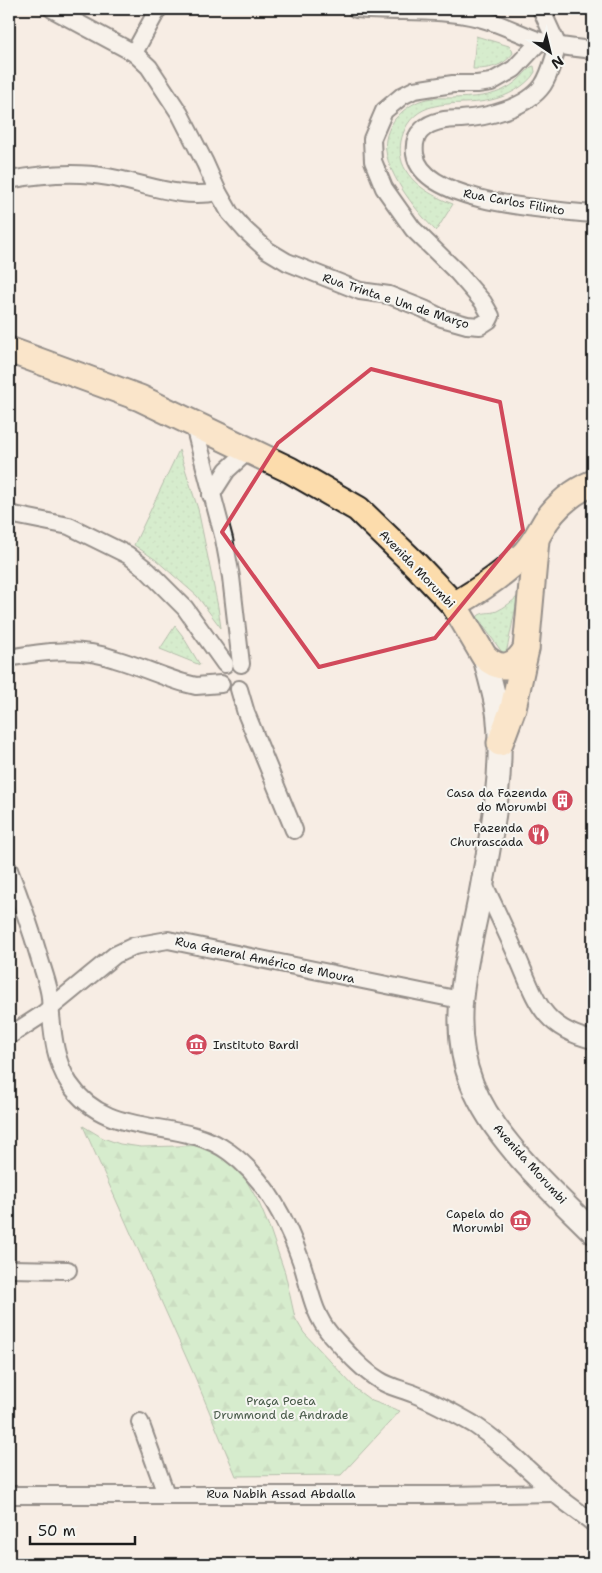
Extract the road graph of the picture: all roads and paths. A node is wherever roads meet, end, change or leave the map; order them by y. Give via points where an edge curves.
1 (52, 9) edge
2 (158, 9) edge
3 (356, 9) edge
4 (541, 9) edge
5 (540, 41) junction
6 (558, 46) junction
7 (593, 50) edge
8 (134, 53) junction
9 (9, 180) edge
10 (218, 192) junction
11 (593, 214) edge
12 (9, 350) edge
13 (194, 426) junction
14 (248, 451) junction
15 (593, 483) edge
16 (211, 495) junction
17 (9, 514) edge
18 (536, 540) junction
19 (508, 568) junction
20 (532, 583) junction
21 (454, 605) junction
22 (526, 650) junction
23 (484, 656) junction
24 (9, 658) edge
25 (224, 664) junction
26 (241, 664) junction
27 (221, 684) junction
28 (239, 689) junction
29 (500, 743) junction
30 (294, 830) dead end
31 (9, 870) edge
32 (483, 882) junction
33 (460, 1000) junction
34 (50, 1008) junction
35 (9, 1036) edge
36 (593, 1040) edge
37 (593, 1232) edge
38 (9, 1269) edge
39 (68, 1270) dead end
40 (140, 1422) dead end
41 (553, 1493) junction
42 (166, 1494) junction
43 (9, 1495) edge
44 (593, 1523) edge

1 - 8 street, Rua Trinta e Um de Março
2 - 8 street
3 - 5 street via 478,18
4 - 6 street
5 - 6 street
5 - 10 street, Rua Trinta e Um de Março via 514,69 491,82 414,90 402,96 384,111 372,139 373,161 384,188 413,229 457,272 490,312 489,320 480,326 442,318 389,295 360,291 287,262 267,250 245,230
6 - 7 street
6 - 11 street, Rua Carlos Filinto via 543,85 512,108 475,118 446,119 421,130 415,140 416,163 429,178 462,194 528,207
8 - 10 street, Rua Trinta e Um de Março via 149,67 180,114
9 - 10 street via 60,172 107,177 194,195
12 - 13 main road, Avenida Morumbi via 140,398
13 - 14 main road, Avenida Morumbi
13 - 16 street
14 - 16 street via 227,470
14 - 21 main road, Avenida Morumbi via 290,470 358,510
15 - 18 main road via 560,505
16 - 26 street via 231,577
17 - 25 street via 70,526 128,555 185,608
18 - 19 main road
18 - 20 main road
19 - 20 main road via 523,573
19 - 21 main road
20 - 22 main road
21 - 23 main road, Avenida Morumbi
22 - 23 main road via 508,666 499,666
22 - 29 main road via 513,708
23 - 29 main road, Avenida Morumbi via 494,695
24 - 27 street via 42,652 92,654 114,658 196,686
25 - 26 street via 233,661
25 - 27 street via 218,676
26 - 28 street via 248,675 246,683
27 - 28 street via 228,689
28 - 30 street
29 - 32 main road, Avenida Morumbi via 498,780
31 - 34 street via 28,920 49,992
32 - 33 main road, Avenida Morumbi
32 - 36 street via 535,1000 556,1024 579,1037
33 - 34 street, Rua General Américo de Moura via 168,940 134,946 115,955
33 - 37 main road, Avenida Morumbi via 461,1048 484,1109 500,1134
34 - 35 street, Rua General Américo de Moura
34 - 41 street via 58,1059 68,1081 81,1098 94,1109 126,1122 171,1129 200,1138 220,1146 242,1162 264,1186 287,1226 301,1261 311,1300 330,1333 366,1371 386,1384 442,1407 473,1425 504,1446
38 - 39 street
40 - 42 street
41 - 42 street, Rua Nabih Assad Abdalla
41 - 44 street
42 - 43 street, Rua Nabih Assad Abdalla

